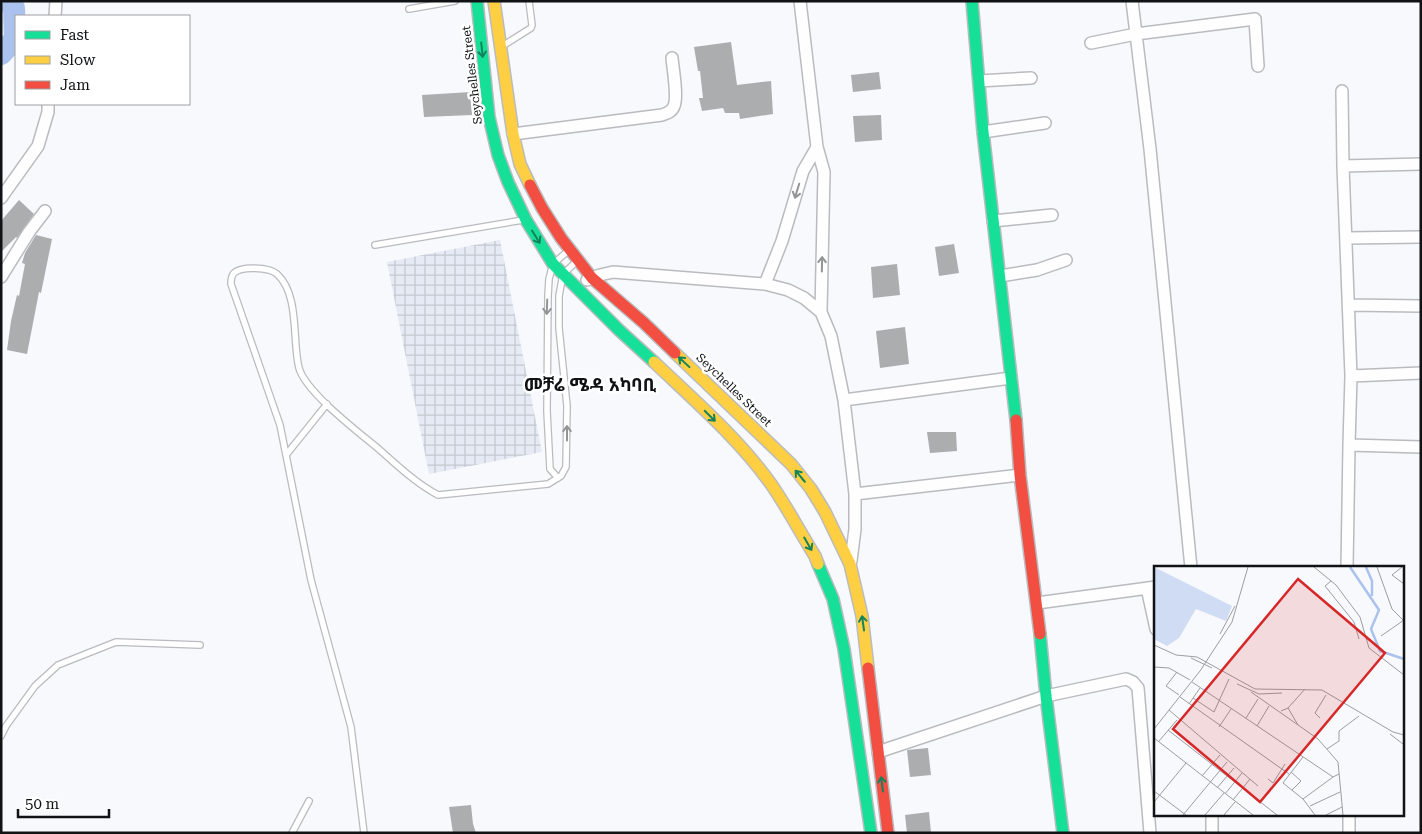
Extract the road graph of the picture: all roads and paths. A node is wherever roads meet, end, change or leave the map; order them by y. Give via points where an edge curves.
1 (56, 1) edge
2 (455, 1) edge
3 (477, 1) edge
4 (494, 1) edge
5 (530, 1) edge
6 (800, 1) edge
7 (972, 1) edge
8 (1132, 1) edge
9 (409, 9) dead end
10 (54, 15) edge
11 (1136, 34) junction
12 (1091, 44) dead end
13 (500, 48) junction
14 (672, 58) dead end
15 (1258, 66) dead end
16 (1031, 78) dead end
17 (979, 81) junction
18 (1342, 91) dead end
19 (48, 105) edge
20 (1045, 123) dead end
21 (983, 132) junction
22 (513, 134) junction
23 (817, 147) junction
24 (1421, 164) edge
25 (1343, 166) junction
26 (1, 198) edge
27 (45, 211) dead end
28 (1052, 214) dead end
29 (526, 220) junction
30 (993, 221) junction
31 (1421, 237) edge
32 (1346, 238) junction
33 (375, 246) dead end
34 (570, 250) junction
35 (578, 260) junction
36 (1066, 260) dead end
37 (553, 264) junction
38 (563, 274) junction
39 (1000, 276) junction
40 (1, 277) edge
41 (592, 278) junction
42 (765, 284) junction
43 (574, 286) junction
44 (1349, 305) junction
45 (1421, 306) edge
46 (821, 312) junction
47 (1421, 373) edge
48 (1351, 376) junction
49 (1010, 378) junction
50 (844, 400) junction
51 (327, 404) junction
52 (1349, 445) junction
53 (1421, 447) edge
54 (286, 454) junction
55 (1020, 475) junction
56 (558, 478) junction
57 (855, 494) junction
58 (850, 564) junction
59 (1191, 566) edge
60 (1347, 566) edge
61 (1152, 587) edge
62 (1037, 603) junction
63 (1154, 608) edge
64 (200, 646) dead end
65 (1046, 696) junction
66 (1, 736) edge
67 (878, 752) junction
68 (309, 801) dead end
69 (1212, 816) edge
70 (1349, 816) edge
71 (292, 833) edge
72 (364, 833) edge
73 (871, 833) edge
74 (888, 833) edge
75 (1063, 833) edge
76 (1150, 833) edge
77 (1212, 833) edge
78 (1349, 833) edge

1 - 10 street
2 - 9 lane
3 -> 29 main road, Seychelles Street via 489,117 508,182
4 - 13 main road, Seychelles Street
5 - 13 lane via 531,28
6 - 23 street
7 - 17 main road
8 - 11 street
11 - 12 street
11 - 15 street via 1255,18
11 - 59 street
13 - 22 main road, Seychelles Street
14 - 22 street via 676,98 670,112
16 - 17 street
17 - 21 main road
18 - 25 street
19 - 26 street via 38,146
20 - 21 street
21 - 30 main road
22 - 34 main road, Seychelles Street via 520,164 542,208
23 -> 42 street via 803,172
46 -> 23 street via 824,172
24 - 25 street
25 - 32 street
27 - 40 street
28 - 30 street
29 - 33 lane
29 -> 37 main road, Seychelles Street
30 - 39 main road
31 - 32 street
32 - 44 street
34 - 35 main road, Seychelles Street
34 - 37 lane
35 - 38 lane
35 - 41 main road, Seychelles Street
36 - 39 street via 1038,270
37 - 38 main road, Seychelles Street
37 -> 56 lane via 546,324 547,411 550,469
38 - 43 main road, Seychelles Street
56 -> 38 lane via 566,467 567,438 559,328
39 - 49 main road
41 - 42 street via 613,272
41 - 43 street
58 -> 41 main road, Seychelles Street via 826,512 790,464
42 - 46 street via 804,298
43 -> 73 main road, Seychelles Street via 742,448 771,484 815,556 833,599 844,649
44 - 45 street
44 - 48 street
46 - 50 street via 831,336
47 - 48 street
48 - 52 street
49 - 50 street
49 - 55 main road
50 - 57 street
51 - 54 lane
51 - 54 lane via 302,376 289,291 281,278 269,269 235,272 231,284 280,425
51 - 56 lane via 417,482 438,495 548,484
52 - 53 street
52 - 60 street
54 - 72 lane via 311,580 351,727
55 - 57 street
55 - 62 main road
57 - 58 street
67 -> 58 main road, Seychelles Street via 862,616
61 - 62 street
61 - 63 street
62 - 65 main road
64 - 66 lane via 116,642 58,665 35,686
65 - 67 street
65 - 75 main road
65 - 76 street via 1126,679 1138,688
74 -> 67 main road, Seychelles Street
68 - 71 lane
69 - 77 street
70 - 78 street

